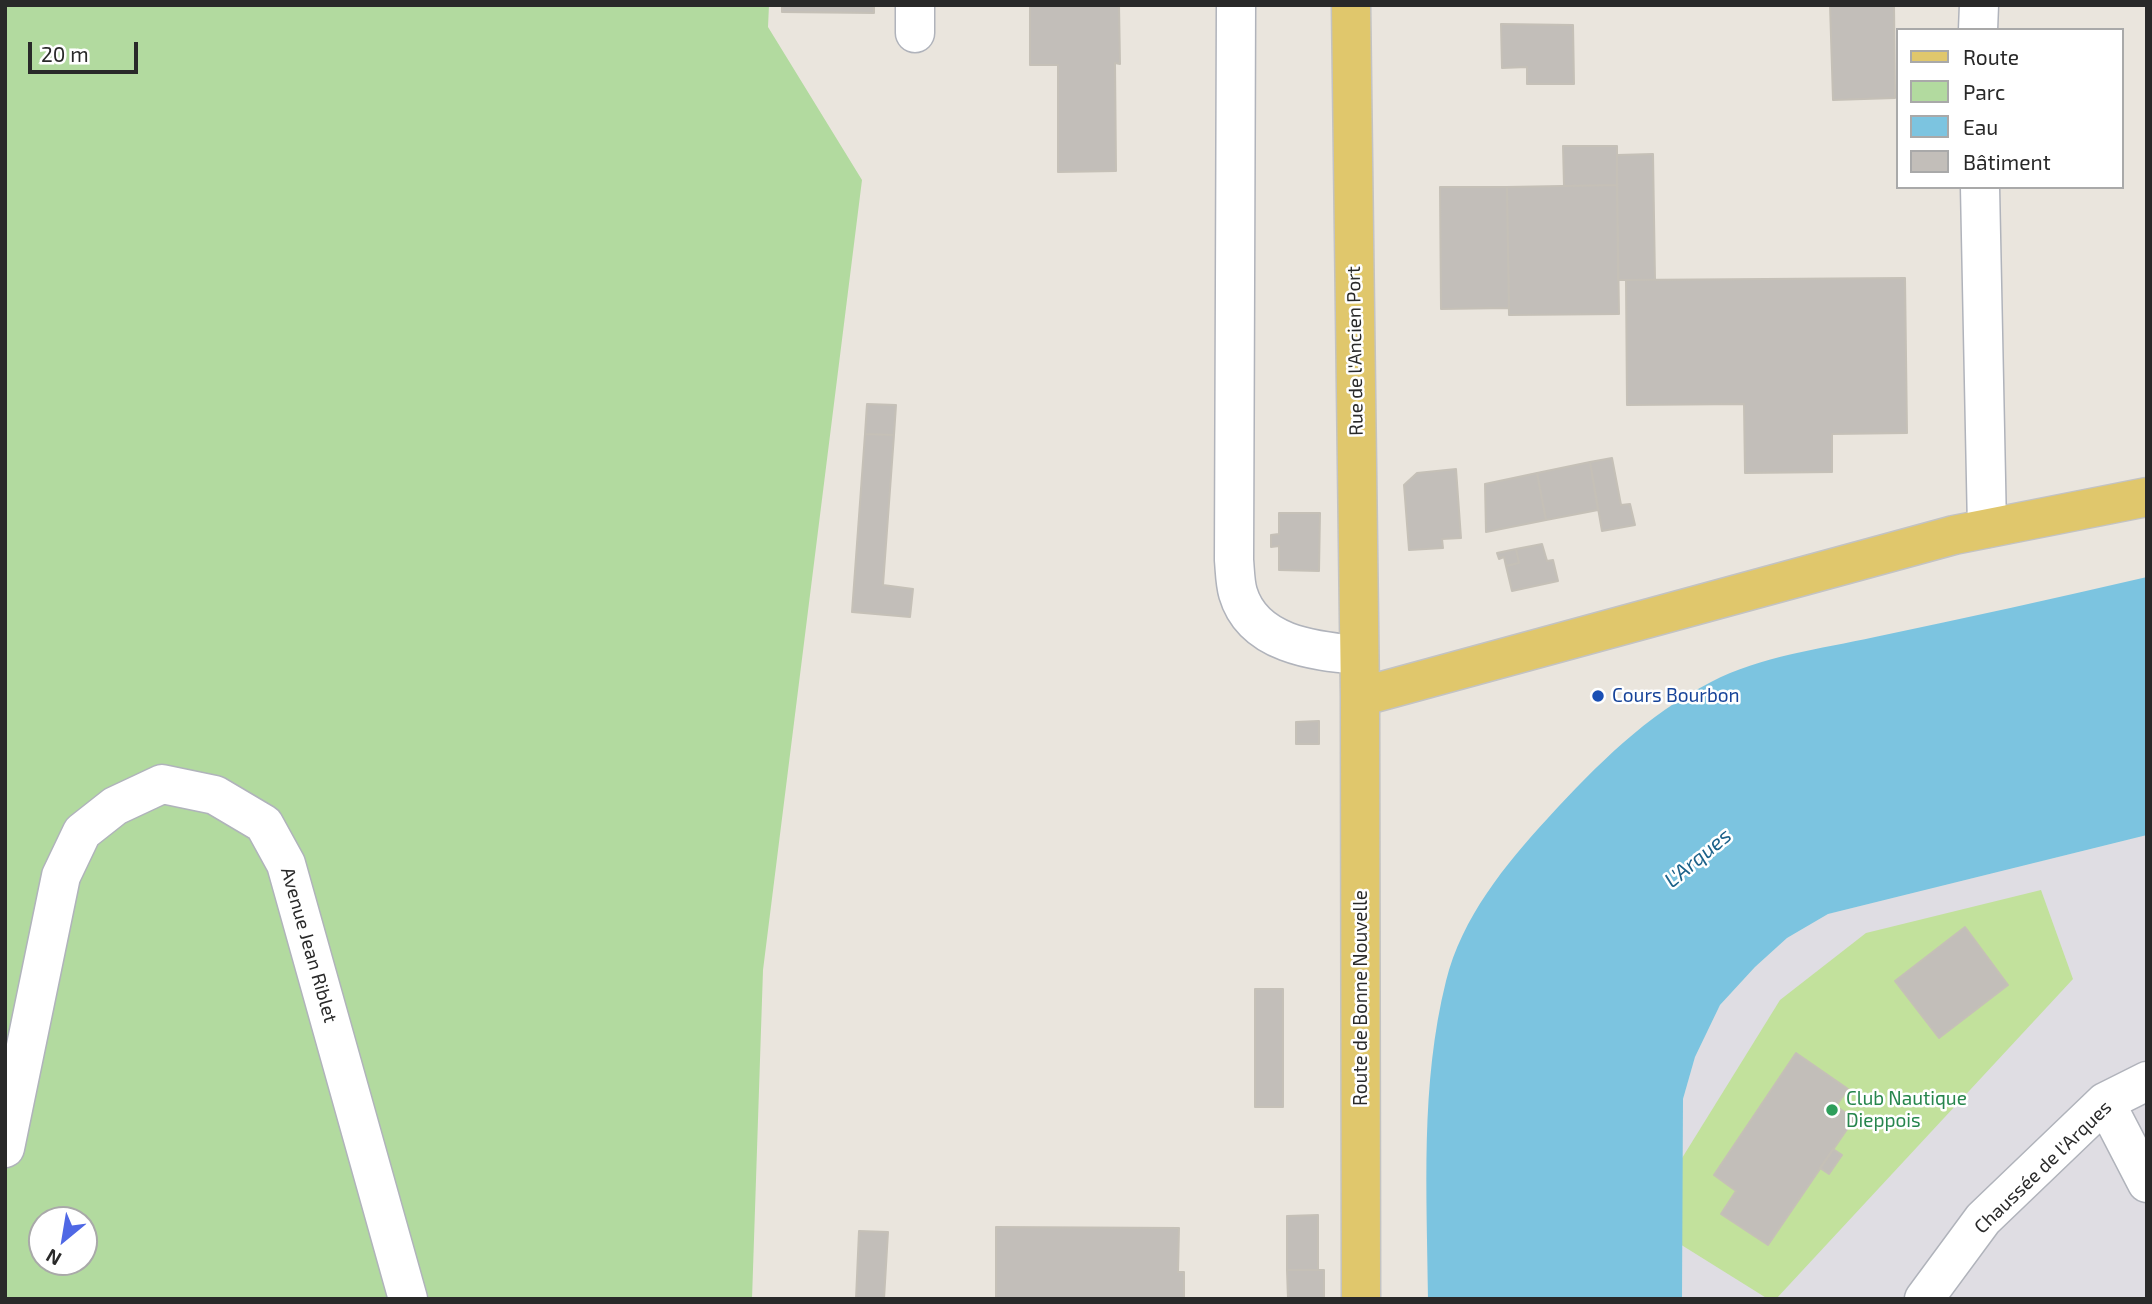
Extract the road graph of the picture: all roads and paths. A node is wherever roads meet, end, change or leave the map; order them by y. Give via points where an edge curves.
1 (1236, 5) edge
2 (1351, 5) edge
3 (1979, 5) edge
4 (1978, 28) edge
5 (1980, 189) edge
6 (2147, 496) edge
7 (1987, 528) junction
8 (1358, 655) junction
9 (1360, 697) junction
10 (2147, 1081) edge
11 (2105, 1102) junction
12 (5, 1148) edge
13 (2147, 1183) edge
14 (408, 1299) edge
15 (1361, 1299) edge
16 (1924, 1299) edge

1 - 8 street via 1234,560 1238,593 1252,619 1267,632 1302,648
2 - 8 main road, Rue de l'Ancien Port
3 - 4 street
5 - 7 street
6 - 7 main road
7 - 9 main road
8 - 9 main road, Rue de l'Ancien Port
9 - 15 main road, Route de Bonne Nouvelle
10 - 11 street, Chaussée de l'Arques
11 - 13 street
11 - 16 street, Chaussée de l'Arques via 1983,1219
12 - 14 street, Avenue Jean Riblet via 61,876 82,832 115,806 162,784 215,795 264,824 286,864

